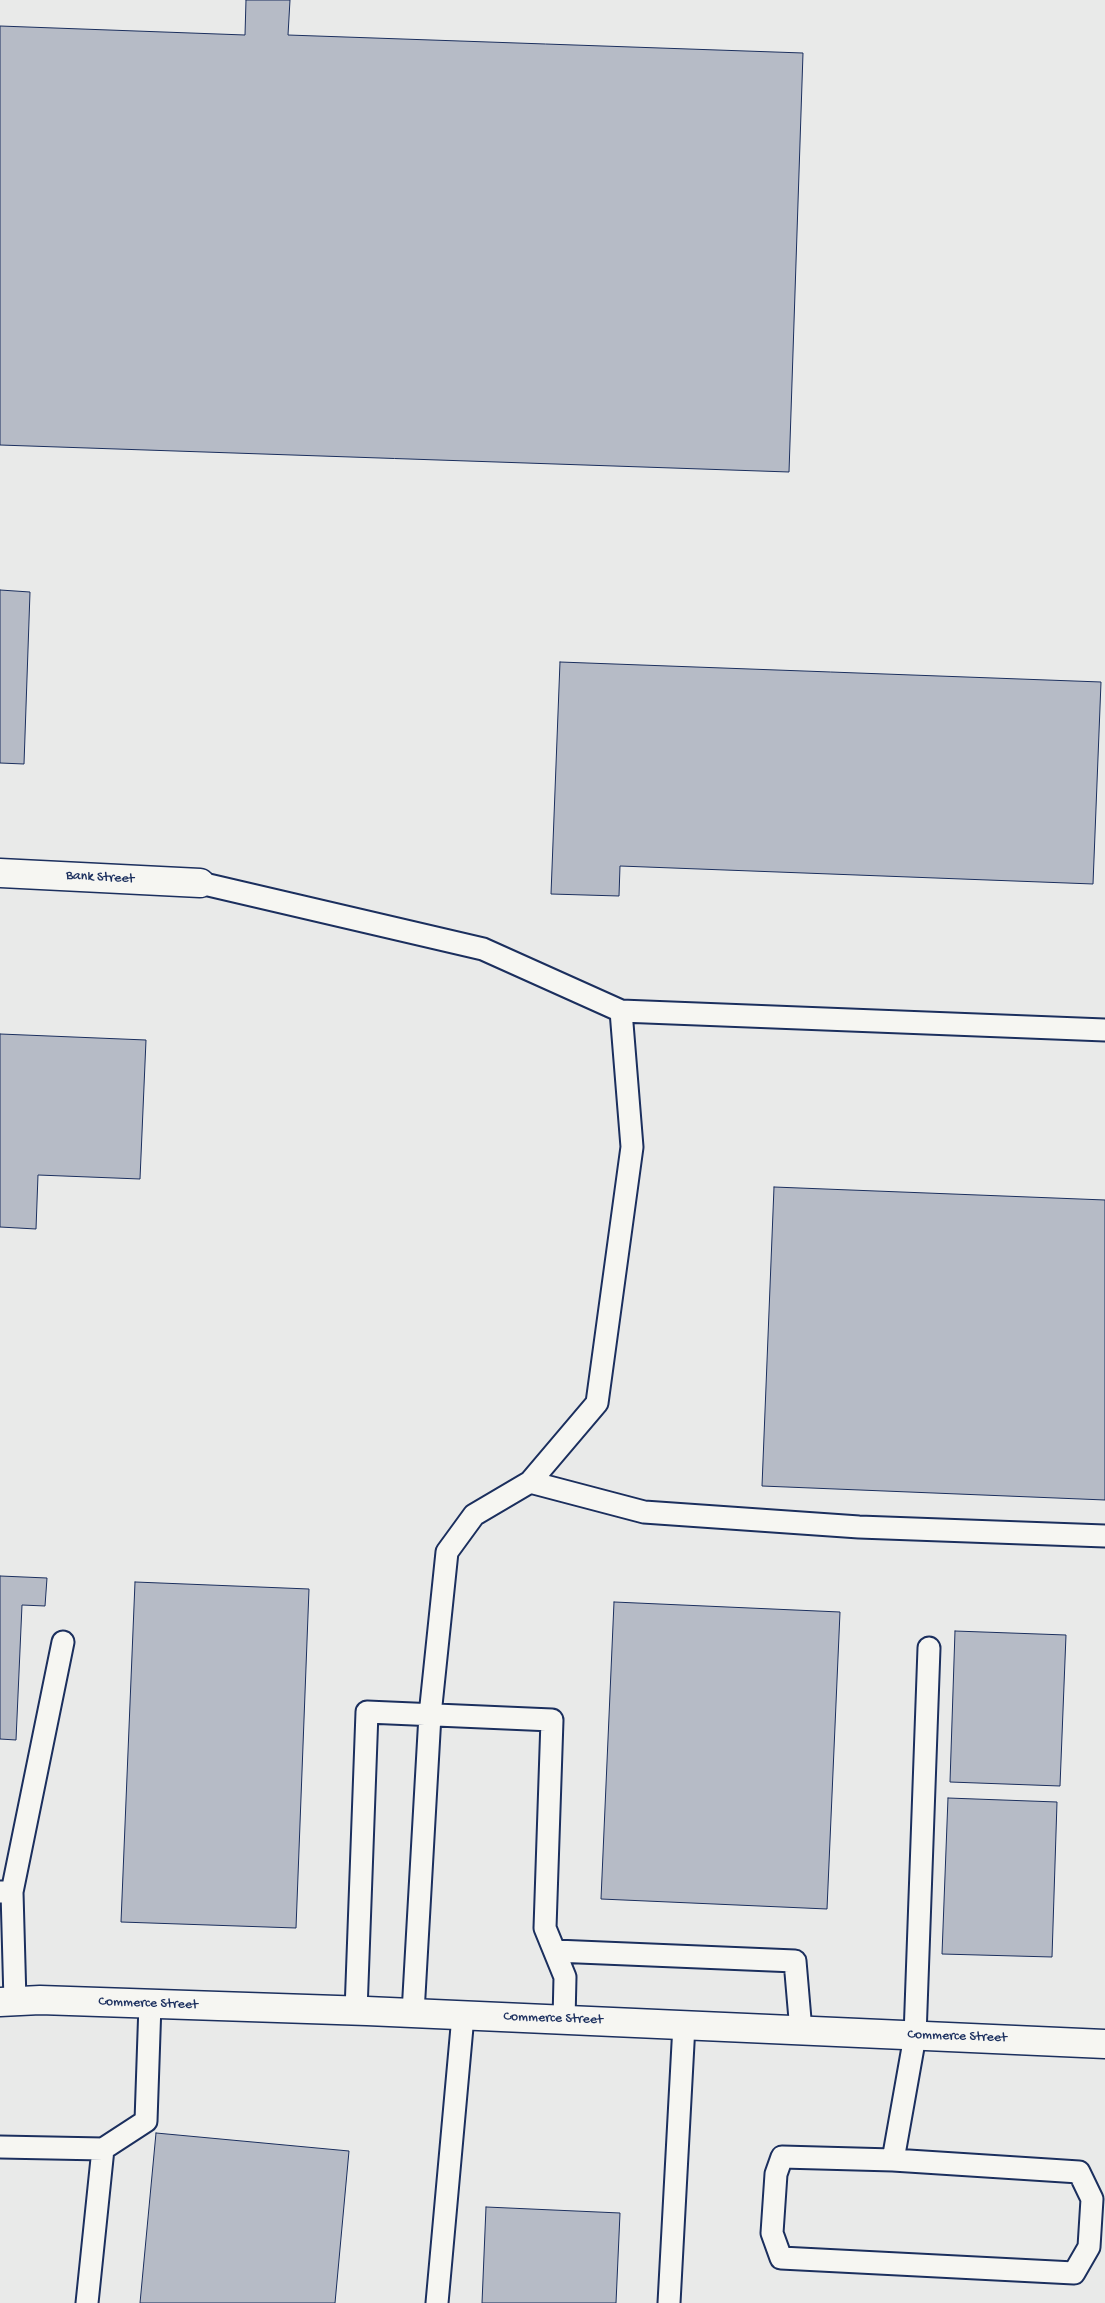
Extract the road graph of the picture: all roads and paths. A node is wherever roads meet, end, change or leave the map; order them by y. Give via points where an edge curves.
1 (0, 873) edge
2 (200, 883) joint
3 (621, 1011) junction
4 (1105, 1030) edge
5 (530, 1482) junction
6 (1105, 1536) edge
7 (63, 1642) dead end
8 (929, 1648) dead end
9 (430, 1715) junction
10 (6, 1892) edge
11 (555, 1951) junction
12 (8, 2001) edge
13 (150, 2004) junction
14 (356, 2011) junction
15 (413, 2013) junction
16 (462, 2016) junction
17 (564, 2020) junction
18 (684, 2025) junction
19 (801, 2030) junction
20 (915, 2036) junction
21 (1105, 2044) edge
22 (0, 2147) edge
23 (103, 2149) junction
24 (893, 2160) junction
25 (88, 2303) edge
26 (437, 2303) edge
27 (669, 2303) edge

1 - 2 street, Bank Street
2 - 3 lane via 483,949
3 - 4 lane
3 - 5 lane via 632,1147 597,1403
5 - 6 lane via 644,1512 859,1527
5 - 9 lane via 474,1515 447,1552
7 - 10 lane
8 - 20 lane
9 - 11 lane via 552,1720 545,1928
9 - 14 lane via 368,1712
9 - 15 lane
10 - 12 lane
11 - 17 lane via 565,1977
11 - 19 lane via 795,1961
12 - 13 street, Commerce Street
13 - 14 street, Commerce Street
13 - 23 lane via 146,2121
14 - 15 street, Commerce Street
15 - 16 street, Commerce Street
16 - 17 street, Commerce Street
16 - 26 lane
17 - 18 street, Commerce Street
18 - 19 street, Commerce Street
18 - 27 lane
19 - 20 street, Commerce Street
20 - 21 street, Commerce Street
20 - 24 lane
22 - 23 lane
23 - 25 lane
24 - 24 lane via 782,2157 776,2174 772,2233 781,2258 1074,2273 1089,2247 1092,2199 1079,2172

